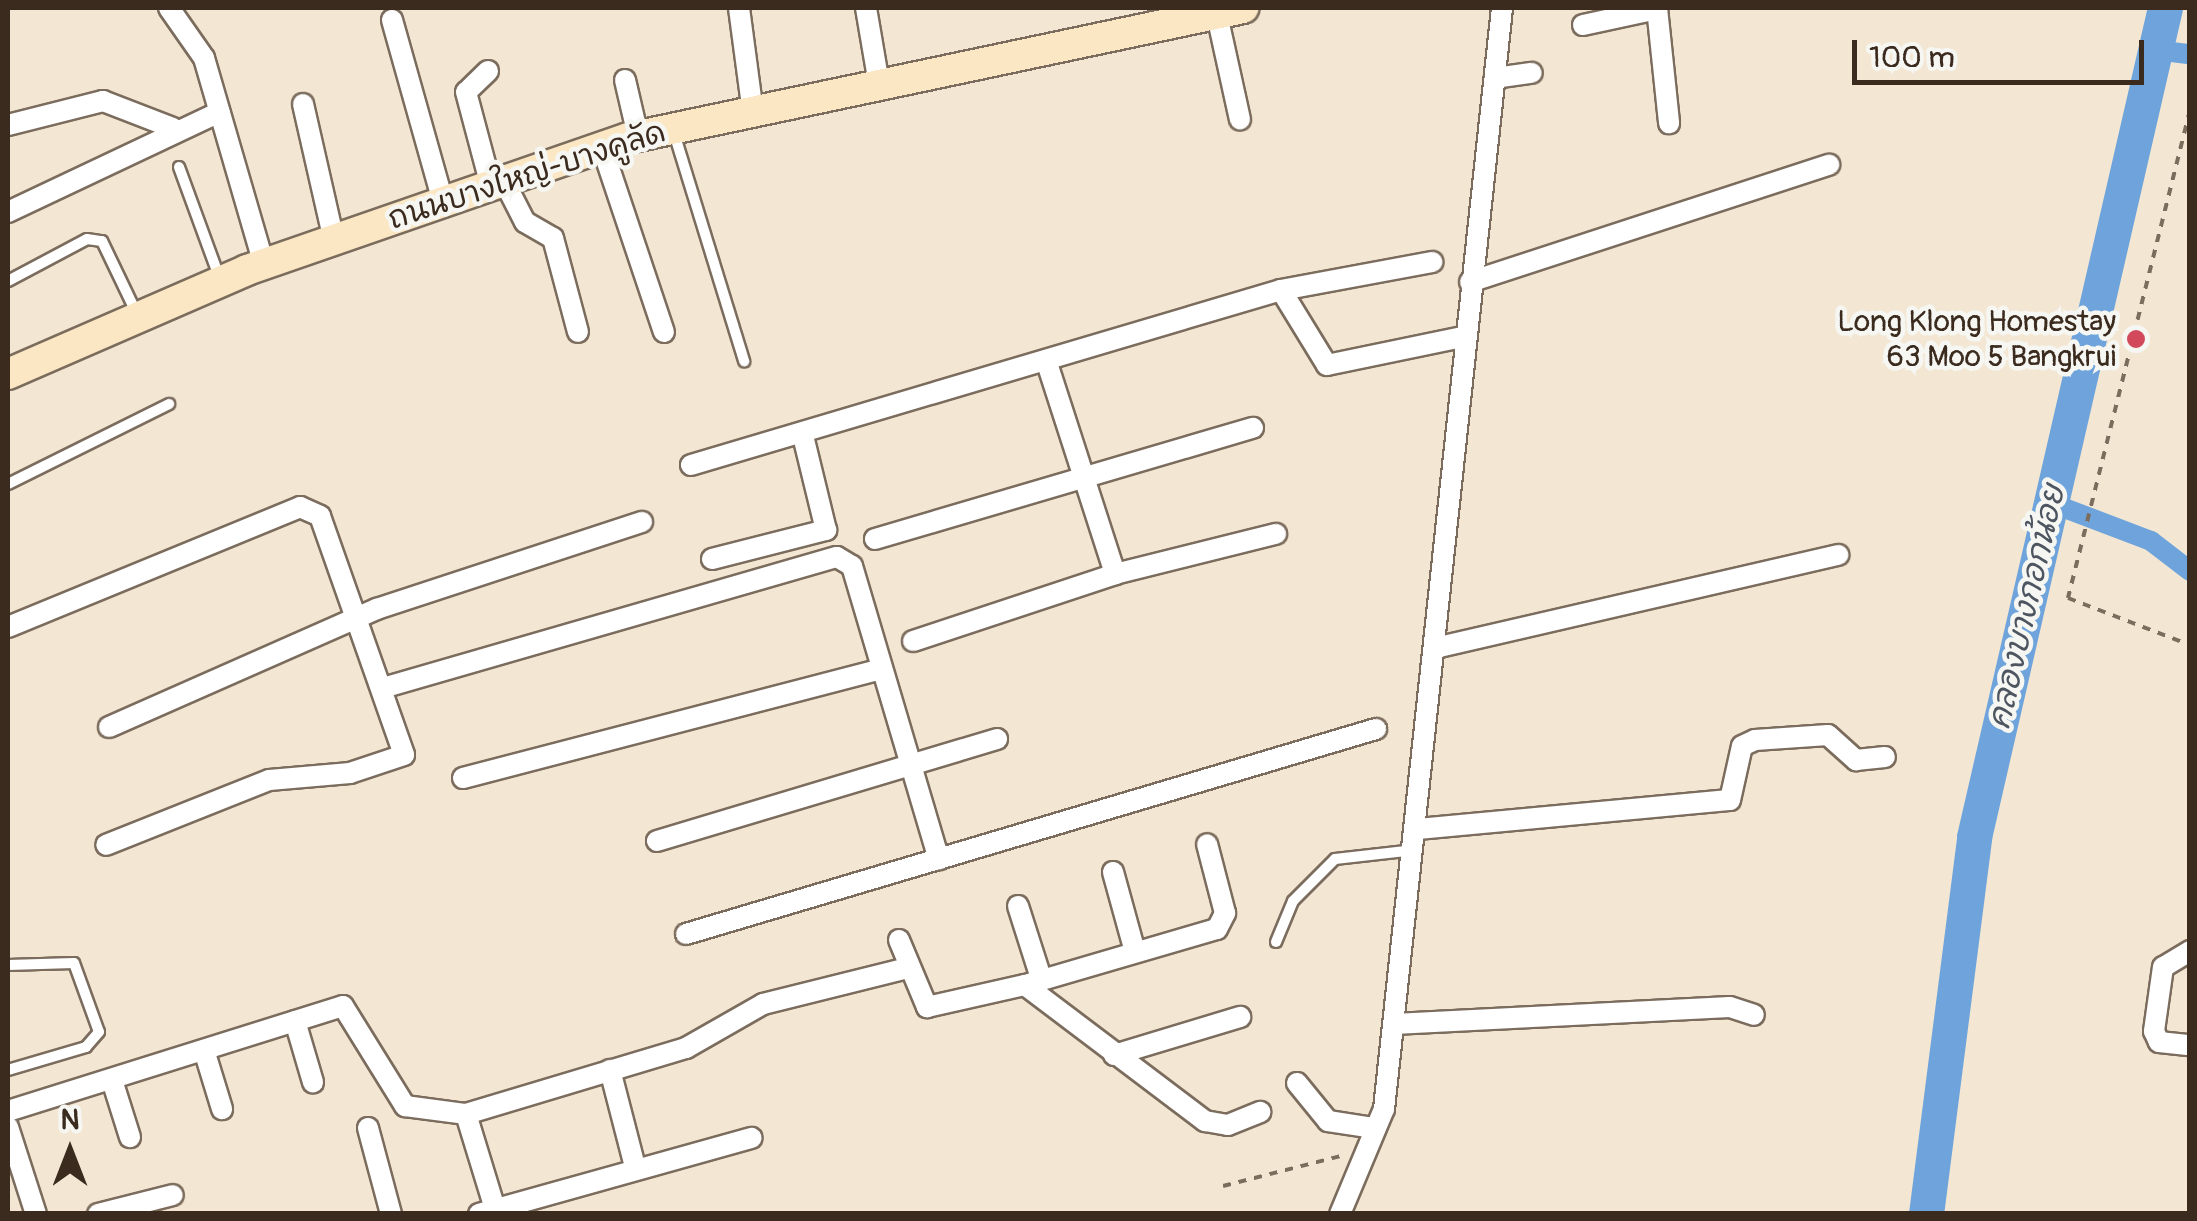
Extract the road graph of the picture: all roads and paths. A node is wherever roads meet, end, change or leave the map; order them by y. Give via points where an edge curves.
1 (169, 8) edge
2 (738, 8) edge
3 (866, 8) edge
4 (1502, 8) edge
5 (1657, 8) edge
6 (1231, 10) edge
7 (1183, 15) edge
8 (392, 20) dead end
9 (1583, 24) dead end
10 (488, 71) dead end
11 (1532, 73) dead end
12 (1495, 78) junction
13 (625, 80) dead end
14 (880, 90) junction
15 (304, 104) dead end
16 (2190, 110) edge
17 (220, 112) junction
18 (752, 113) junction
19 (1240, 120) dead end
20 (1669, 123) dead end
21 (8, 125) edge
22 (174, 128) junction
23 (672, 128) junction
24 (638, 136) junction
25 (602, 147) junction
26 (1829, 165) dead end
27 (179, 166) dead end
28 (497, 183) junction
29 (444, 202) junction
30 (8, 212) edge
31 (334, 240) junction
32 (1432, 262) dead end
33 (264, 264) junction
34 (220, 280) junction
35 (8, 281) edge
36 (1470, 282) junction
37 (1281, 290) junction
38 (138, 315) junction
39 (578, 332) dead end
40 (664, 332) dead end
41 (1462, 337) junction
42 (744, 361) dead end
43 (1048, 362) junction
44 (9, 369) edge
45 (169, 404) dead end
46 (1253, 428) dead end
47 (804, 436) junction
48 (690, 465) dead end
49 (1083, 472) junction
50 (8, 484) edge
51 (642, 522) dead end
52 (1276, 534) dead end
53 (875, 539) dead end
54 (1838, 555) dead end
55 (712, 559) dead end
56 (1116, 574) junction
57 (360, 621) junction
58 (8, 627) edge
59 (913, 641) dead end
60 (2190, 645) edge
61 (1435, 648) junction
62 (882, 669) junction
63 (386, 687) junction
64 (109, 727) dead end
65 (1376, 730) dead end
66 (998, 740) dead end
67 (1885, 757) dead end
68 (911, 765) junction
69 (463, 778) dead end
70 (1416, 840) junction
71 (657, 841) dead end
72 (106, 844) dead end
73 (1207, 844) dead end
74 (939, 859) junction
75 (1113, 872) dead end
76 (1018, 906) dead end
77 (686, 934) dead end
78 (899, 940) dead end
79 (1276, 942) dead end
80 (1134, 948) junction
81 (2190, 951) edge
82 (8, 965) edge
83 (907, 968) junction
84 (1033, 981) junction
85 (1754, 1015) dead end
86 (1240, 1017) dead end
87 (295, 1021) junction
88 (1394, 1024) junction
89 (2190, 1045) edge
90 (204, 1050) junction
91 (1114, 1055) junction
92 (8, 1070) edge
93 (610, 1070) junction
94 (112, 1080) junction
95 (314, 1082) dead end
96 (1297, 1083) dead end
97 (222, 1110) dead end
98 (8, 1111) edge
99 (1260, 1112) dead end
100 (466, 1114) junction
101 (8, 1126) edge
102 (368, 1128) dead end
103 (1374, 1128) junction
104 (130, 1137) dead end
105 (752, 1138) dead end
106 (1360, 1151) junction
107 (12, 1157) edge
108 (635, 1167) junction
109 (1223, 1186) dead end
110 (172, 1194) dead end
111 (487, 1211) edge
112 (36, 1214) edge
113 (98, 1214) edge
114 (391, 1214) edge
115 (1340, 1214) edge

1 - 17 street via 199,46
2 - 18 street
3 - 14 street
4 - 12 street
5 - 9 street
5 - 20 street
6 - 7 street, ถนนบางใหญ่-บางคูลัด
6 - 19 street
7 - 14 street, ถนนบางใหญ่-บางคูลัด
8 - 29 street
10 - 28 street via 466,92
11 - 12 street
12 - 36 street
13 - 24 street
14 - 18 street, ถนนบางใหญ่-บางคูลัด
15 - 31 street
16 - 60 path via 2068,598
17 - 22 street
17 - 33 street
18 - 23 street, ถนนบางใหญ่-บางคูลัด
21 - 22 street via 103,100
22 - 30 street
23 - 24 street, ถนนบางใหญ่-บางคูลัด
23 - 42 lane
24 - 25 street, ถนนบางใหญ่-บางคูลัด
25 - 28 street, ถนนบางใหญ่-บางคูลัด
25 - 40 street
26 - 36 street
27 - 34 lane
28 - 29 street, ถนนบางใหญ่-บางคูลัด
28 - 39 street via 525,222 553,238
29 - 31 street, ถนนบางใหญ่-บางคูลัด
31 - 33 street, ถนนบางใหญ่-บางคูลัด
32 - 37 street
33 - 34 street, ถนนบางใหญ่-บางคูลัด
34 - 38 street, ถนนบางใหญ่-บางคูลัด
35 - 38 lane via 102,240
36 - 41 street
37 - 41 street via 1328,365
37 - 43 street
38 - 44 street, ถนนบางใหญ่-บางคูลัด
41 - 61 street
43 - 47 street
43 - 49 street
45 - 50 lane
46 - 49 street
47 - 48 street
47 - 55 street via 826,530
49 - 53 street
49 - 56 street
51 - 57 street
52 - 56 street
54 - 61 street
56 - 59 street
57 - 58 street via 320,516 300,507
57 - 63 street
57 - 64 street
61 - 70 street
62 - 63 street via 852,566 837,557
62 - 68 street
62 - 69 street
63 - 72 street via 408,746 395,760 269,780
65 - 74 street
66 - 68 street
67 - 70 street via 1856,760 1828,735 1756,740 1742,746 1730,800
68 - 71 street
68 - 74 street
70 - 79 lane via 1335,860 1293,901
70 - 88 street
73 - 80 street via 1221,926
74 - 77 street
75 - 80 street
76 - 84 street
78 - 83 street
80 - 84 street
81 - 89 street via 2163,966 2154,1031 2159,1042
82 - 92 lane via 74,963 98,1032 86,1047
83 - 84 street via 927,1006
83 - 93 street via 763,1004 686,1048
84 - 91 street
85 - 88 street via 1712,1007
86 - 91 street
87 - 90 street
87 - 95 street
87 - 100 street via 348,1007 406,1106
88 - 103 street
90 - 94 street
90 - 97 street
91 - 99 street via 1216,1126
93 - 100 street
93 - 108 street
94 - 98 street
94 - 104 street
96 - 103 street via 1328,1122
100 - 111 street
101 - 107 street
102 - 114 street
103 - 106 street
105 - 108 street
106 - 109 path
106 - 115 street
107 - 112 street
108 - 111 street
110 - 113 street

